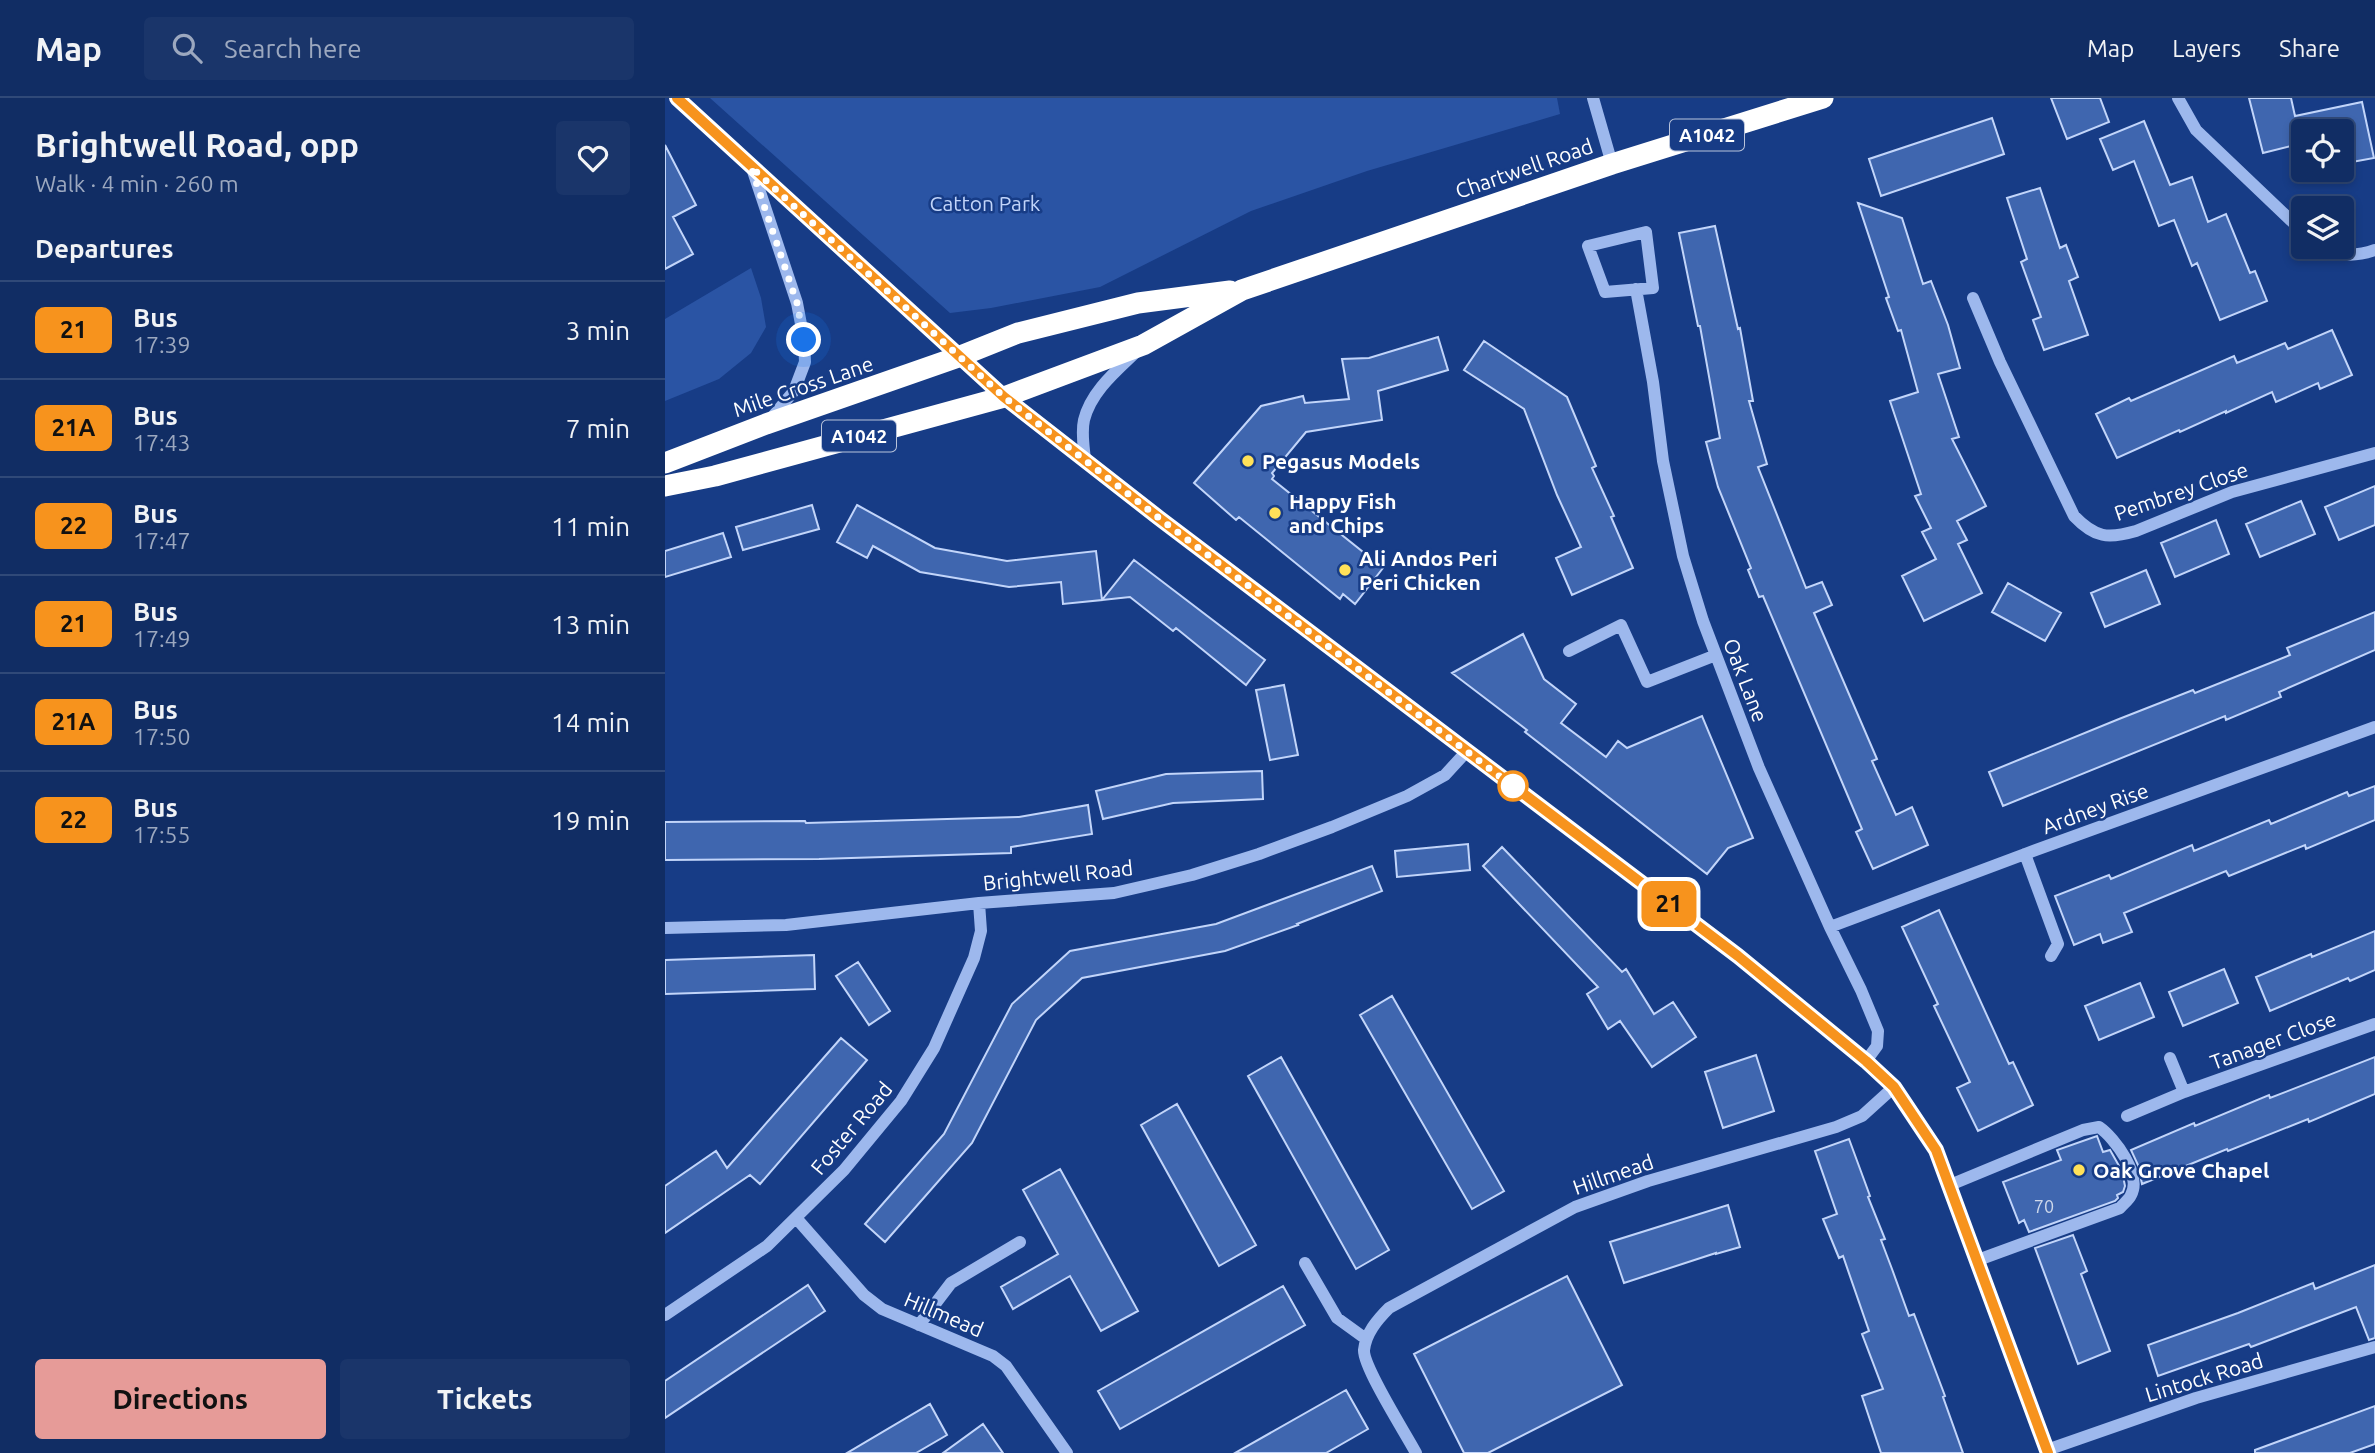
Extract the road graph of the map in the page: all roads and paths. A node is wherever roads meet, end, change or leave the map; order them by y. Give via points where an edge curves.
1 (677, 98) edge
2 (1593, 98) edge
3 (1823, 98) edge
4 (2178, 98) edge
5 (1612, 164) junction
6 (751, 167) junction
7 (2291, 221) edge
8 (2375, 250) edge
9 (2354, 254) edge
10 (1636, 289) junction
11 (1242, 290) junction
12 (1973, 298) dead end
13 (1143, 345) junction
14 (958, 357) junction
15 (1004, 397) junction
16 (766, 424) junction
17 (2375, 453) edge
18 (1085, 460) junction
19 (665, 463) edge
20 (665, 486) edge
21 (1569, 651) dead end
22 (1716, 655) junction
23 (2375, 727) edge
24 (1467, 751) junction
25 (2025, 854) junction
26 (979, 903) junction
27 (665, 928) edge
28 (1830, 928) junction
29 (2051, 956) dead end
30 (2375, 1024) edge
31 (2170, 1058) dead end
32 (1866, 1061) junction
33 (1894, 1087) junction
34 (2184, 1092) junction
35 (2126, 1116) dead end
36 (1950, 1185) junction
37 (797, 1219) junction
38 (1020, 1242) dead end
39 (1978, 1260) junction
40 (1305, 1263) dead end
41 (665, 1315) edge
42 (919, 1325) junction
43 (1366, 1339) junction
44 (2375, 1347) edge
45 (2048, 1451) edge
46 (1067, 1453) edge
47 (1416, 1453) edge

1 - 6 street
2 - 5 street
3 - 5 highway, Chartwell Road / A1042
4 - 7 street via 2196,130
5 - 11 highway, Chartwell Road / A1042
6 - 14 street
6 - 16 street via 797,303 804,340 805,362 794,391
8 - 9 street
10 - 10 street via 1605,292 1588,246 1646,232 1653,288
10 - 22 street, Oak Lane via 1683,556
11 - 13 highway, Chartwell Road / A1042
11 - 14 highway, Chartwell Road / A1042 via 1138,303 1018,333
12 - 17 street, Pembrey Close via 2074,516 2103,536 2136,531 2232,492
13 - 15 highway, Chartwell Road / A1042
13 - 18 street via 1102,385 1091,403 1084,420
14 - 15 street
14 - 16 highway, Mile Cross Lane / A1042
15 - 18 street
15 - 20 highway, A1042
16 - 19 highway, Mile Cross Lane / A1042
18 - 24 street
21 - 22 street via 1621,625 1647,682
22 - 28 street, Oak Lane via 1759,768
23 - 25 street, Ardney Rise
24 - 26 street, Brightwell Road via 1445,775 1407,796 1259,854 1114,893
24 - 32 street via 1738,956
25 - 28 street, Ardney Rise
25 - 29 street via 2058,944
26 - 27 street, Brightwell Road via 786,925
26 - 37 street, Foster Road via 981,931 974,958 934,1048 901,1101
28 - 32 street, Oak Lane via 1878,1031 1877,1046
30 - 34 street, Tanager Close
31 - 34 street
32 - 33 street
33 - 36 street via 1936,1150
33 - 43 street, Hillmead via 1862,1116 1836,1127 1648,1181 1575,1208 1389,1308
34 - 35 street, Tanager Close
36 - 39 street
36 - 39 street via 2099,1126 2121,1150 2134,1182 2131,1195 2120,1208
37 - 41 street, Foster Road via 767,1246
37 - 42 street, Hillmead via 864,1295
38 - 42 street via 951,1283
39 - 45 street
40 - 43 street via 1336,1318
42 - 46 street, Hillmead via 993,1356 1006,1366
43 - 47 street via 1363,1353 1369,1369
44 - 45 street, Lintock Road via 2196,1398

